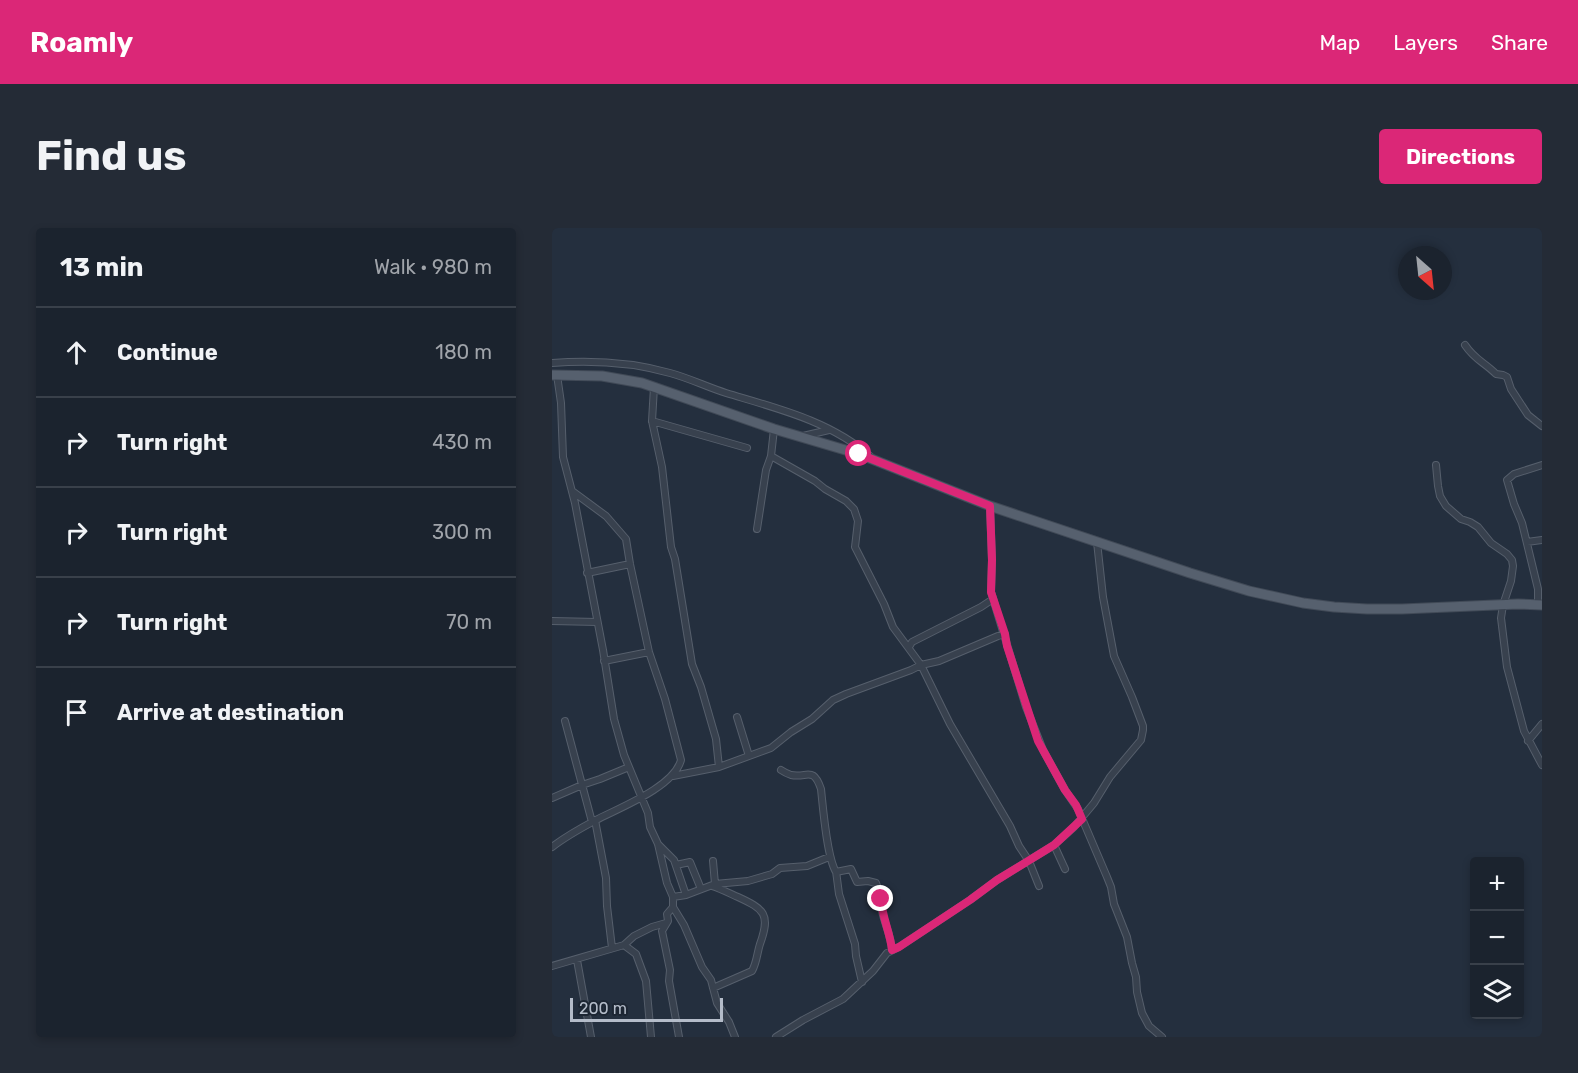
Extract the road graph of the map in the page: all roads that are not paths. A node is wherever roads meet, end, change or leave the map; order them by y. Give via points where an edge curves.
1 (1465, 345) dead end
2 (552, 363) edge
3 (555, 375) edge
4 (654, 387) junction
5 (652, 421) junction
6 (1542, 426) edge
7 (774, 429) junction
8 (829, 430) junction
9 (797, 436) junction
10 (747, 448) dead end
11 (771, 456) junction
12 (876, 461) junction
13 (1436, 465) dead end
14 (1542, 465) edge
15 (571, 491) junction
16 (990, 506) junction
17 (757, 529) dead end
18 (1542, 540) edge
19 (1097, 542) junction
20 (1527, 542) junction
21 (630, 564) junction
22 (587, 573) junction
23 (993, 599) junction
24 (1503, 605) junction
25 (1540, 605) edge
26 (552, 621) edge
27 (597, 622) junction
28 (1005, 634) junction
29 (909, 647) junction
30 (649, 652) junction
31 (604, 661) junction
32 (921, 665) junction
33 (737, 717) dead end
34 (565, 721) dead end
35 (1542, 724) edge
36 (1528, 741) junction
37 (749, 756) junction
38 (1542, 765) edge
39 (629, 767) junction
40 (718, 767) junction
41 (782, 770) dead end
42 (670, 776) junction
43 (582, 785) junction
44 (641, 797) junction
45 (552, 798) edge
46 (1082, 819) junction
47 (593, 821) junction
48 (658, 844) junction
49 (1054, 845) junction
50 (552, 847) edge
51 (829, 857) junction
52 (713, 861) dead end
53 (1029, 861) junction
54 (676, 865) junction
55 (1065, 869) dead end
56 (836, 871) junction
57 (713, 885) junction
58 (1039, 886) dead end
59 (701, 889) junction
60 (686, 895) junction
61 (673, 897) junction
62 (673, 907) junction
63 (667, 923) junction
64 (624, 945) junction
65 (612, 948) junction
66 (892, 950) junction
67 (577, 960) junction
68 (552, 966) edge
69 (862, 982) junction
70 (713, 988) junction
71 (591, 1037) edge
72 (651, 1037) edge
73 (679, 1037) edge
74 (735, 1037) edge
75 (776, 1037) edge
76 (1162, 1037) edge

1 - 6 street via 1477,360 1507,377 1525,411
2 - 8 street via 608,362 669,373 773,406
3 - 4 main road via 602,376
3 - 15 street via 561,403 563,457
4 - 5 street
4 - 7 main road
5 - 10 street
5 - 40 street via 692,664 716,739
7 - 9 main road
7 - 11 street
8 - 9 street
8 - 12 street via 852,441
9 - 12 main road
11 - 17 street
11 - 29 street via 852,505 858,521 855,548 893,627
12 - 16 main road
13 - 24 street via 1440,496 1446,506 1478,527 1512,560
14 - 20 street via 1514,474 1508,480
15 - 21 street via 622,533
15 - 22 street
16 - 19 main road
16 - 23 street
18 - 20 street
19 - 24 main road via 1249,591 1303,603 1402,609
19 - 46 street via 1114,656 1143,730 1141,740
20 - 25 street
21 - 22 street
21 - 30 street
22 - 27 street
23 - 28 street
23 - 29 street
24 - 25 main road
24 - 36 street via 1507,667
26 - 27 street
27 - 31 street
28 - 32 street
28 - 46 street via 1038,741
29 - 32 street
30 - 31 street
30 - 42 street via 681,756 680,766
31 - 39 street via 614,719
32 - 37 street via 833,700 771,748
32 - 53 street via 950,724
33 - 37 street
34 - 43 street
35 - 36 street
36 - 38 street
37 - 40 street
39 - 43 street
39 - 44 street
40 - 42 street
41 - 51 street via 792,775 809,774 819,784
42 - 44 street
43 - 45 street
43 - 47 street
44 - 47 street
44 - 48 street
46 - 49 street
46 - 76 street via 1125,932 1142,1013
47 - 50 street
47 - 65 street via 606,878
48 - 54 street
48 - 61 street
49 - 53 street
49 - 55 street
51 - 56 street
51 - 57 street via 807,866 780,868 748,881
52 - 57 street
53 - 58 street
53 - 66 street
54 - 59 street via 690,861
54 - 60 street
56 - 66 street via 850,869 857,882 876,883
56 - 69 street via 839,897 855,944
57 - 59 street
57 - 70 street via 758,907 766,925 752,970
59 - 60 street
60 - 61 street
61 - 62 street
62 - 63 street via 667,914
62 - 70 street
63 - 64 street via 634,936
63 - 73 street via 662,931
64 - 65 street
64 - 72 street via 636,954 646,981
65 - 67 street
66 - 69 street
67 - 68 street
67 - 71 street
69 - 75 street via 843,999
70 - 74 street

